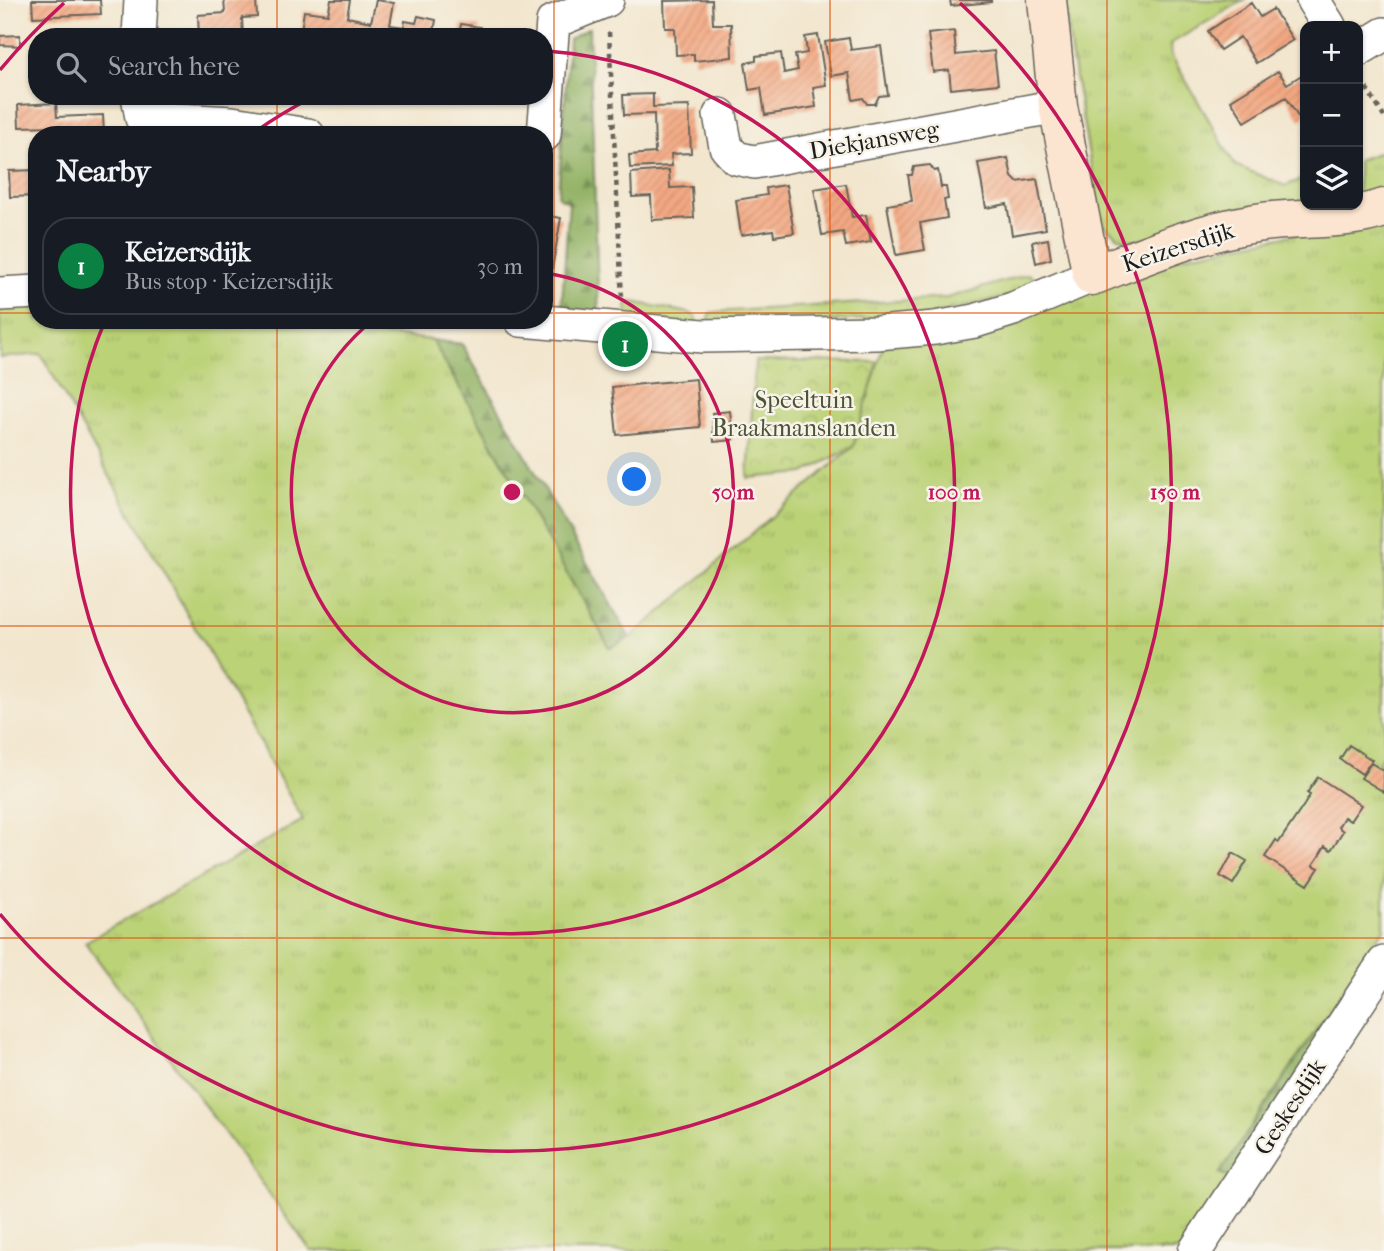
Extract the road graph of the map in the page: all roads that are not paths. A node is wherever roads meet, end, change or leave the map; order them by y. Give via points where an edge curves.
1 (141, 0) edge
2 (1047, 0) edge
3 (1313, 0) edge
4 (608, 14) edge
5 (1326, 21) edge
6 (139, 28) edge
7 (553, 28) edge
8 (1384, 34) edge
9 (1363, 47) edge
10 (140, 105) edge
11 (546, 105) edge
12 (1058, 106) junction
13 (720, 115) dead end
14 (251, 126) edge
15 (545, 126) edge
16 (1384, 208) edge
17 (1093, 276) junction
18 (28, 292) edge
19 (0, 294) edge
20 (553, 323) edge
21 (1384, 964) edge
22 (1195, 1251) edge

1 - 6 street
2 - 12 street
3 - 5 street
4 - 7 street via 553,22
8 - 9 street
10 - 14 street via 142,118
11 - 15 street
12 - 13 street, Diekjansweg via 754,162 736,158 726,147
12 - 17 street
16 - 17 street, Keizersdijk via 1256,223 1182,241
17 - 20 street, Keizersdijk via 975,321 888,332 722,337
18 - 19 street
21 - 22 street, Geskesdijk

